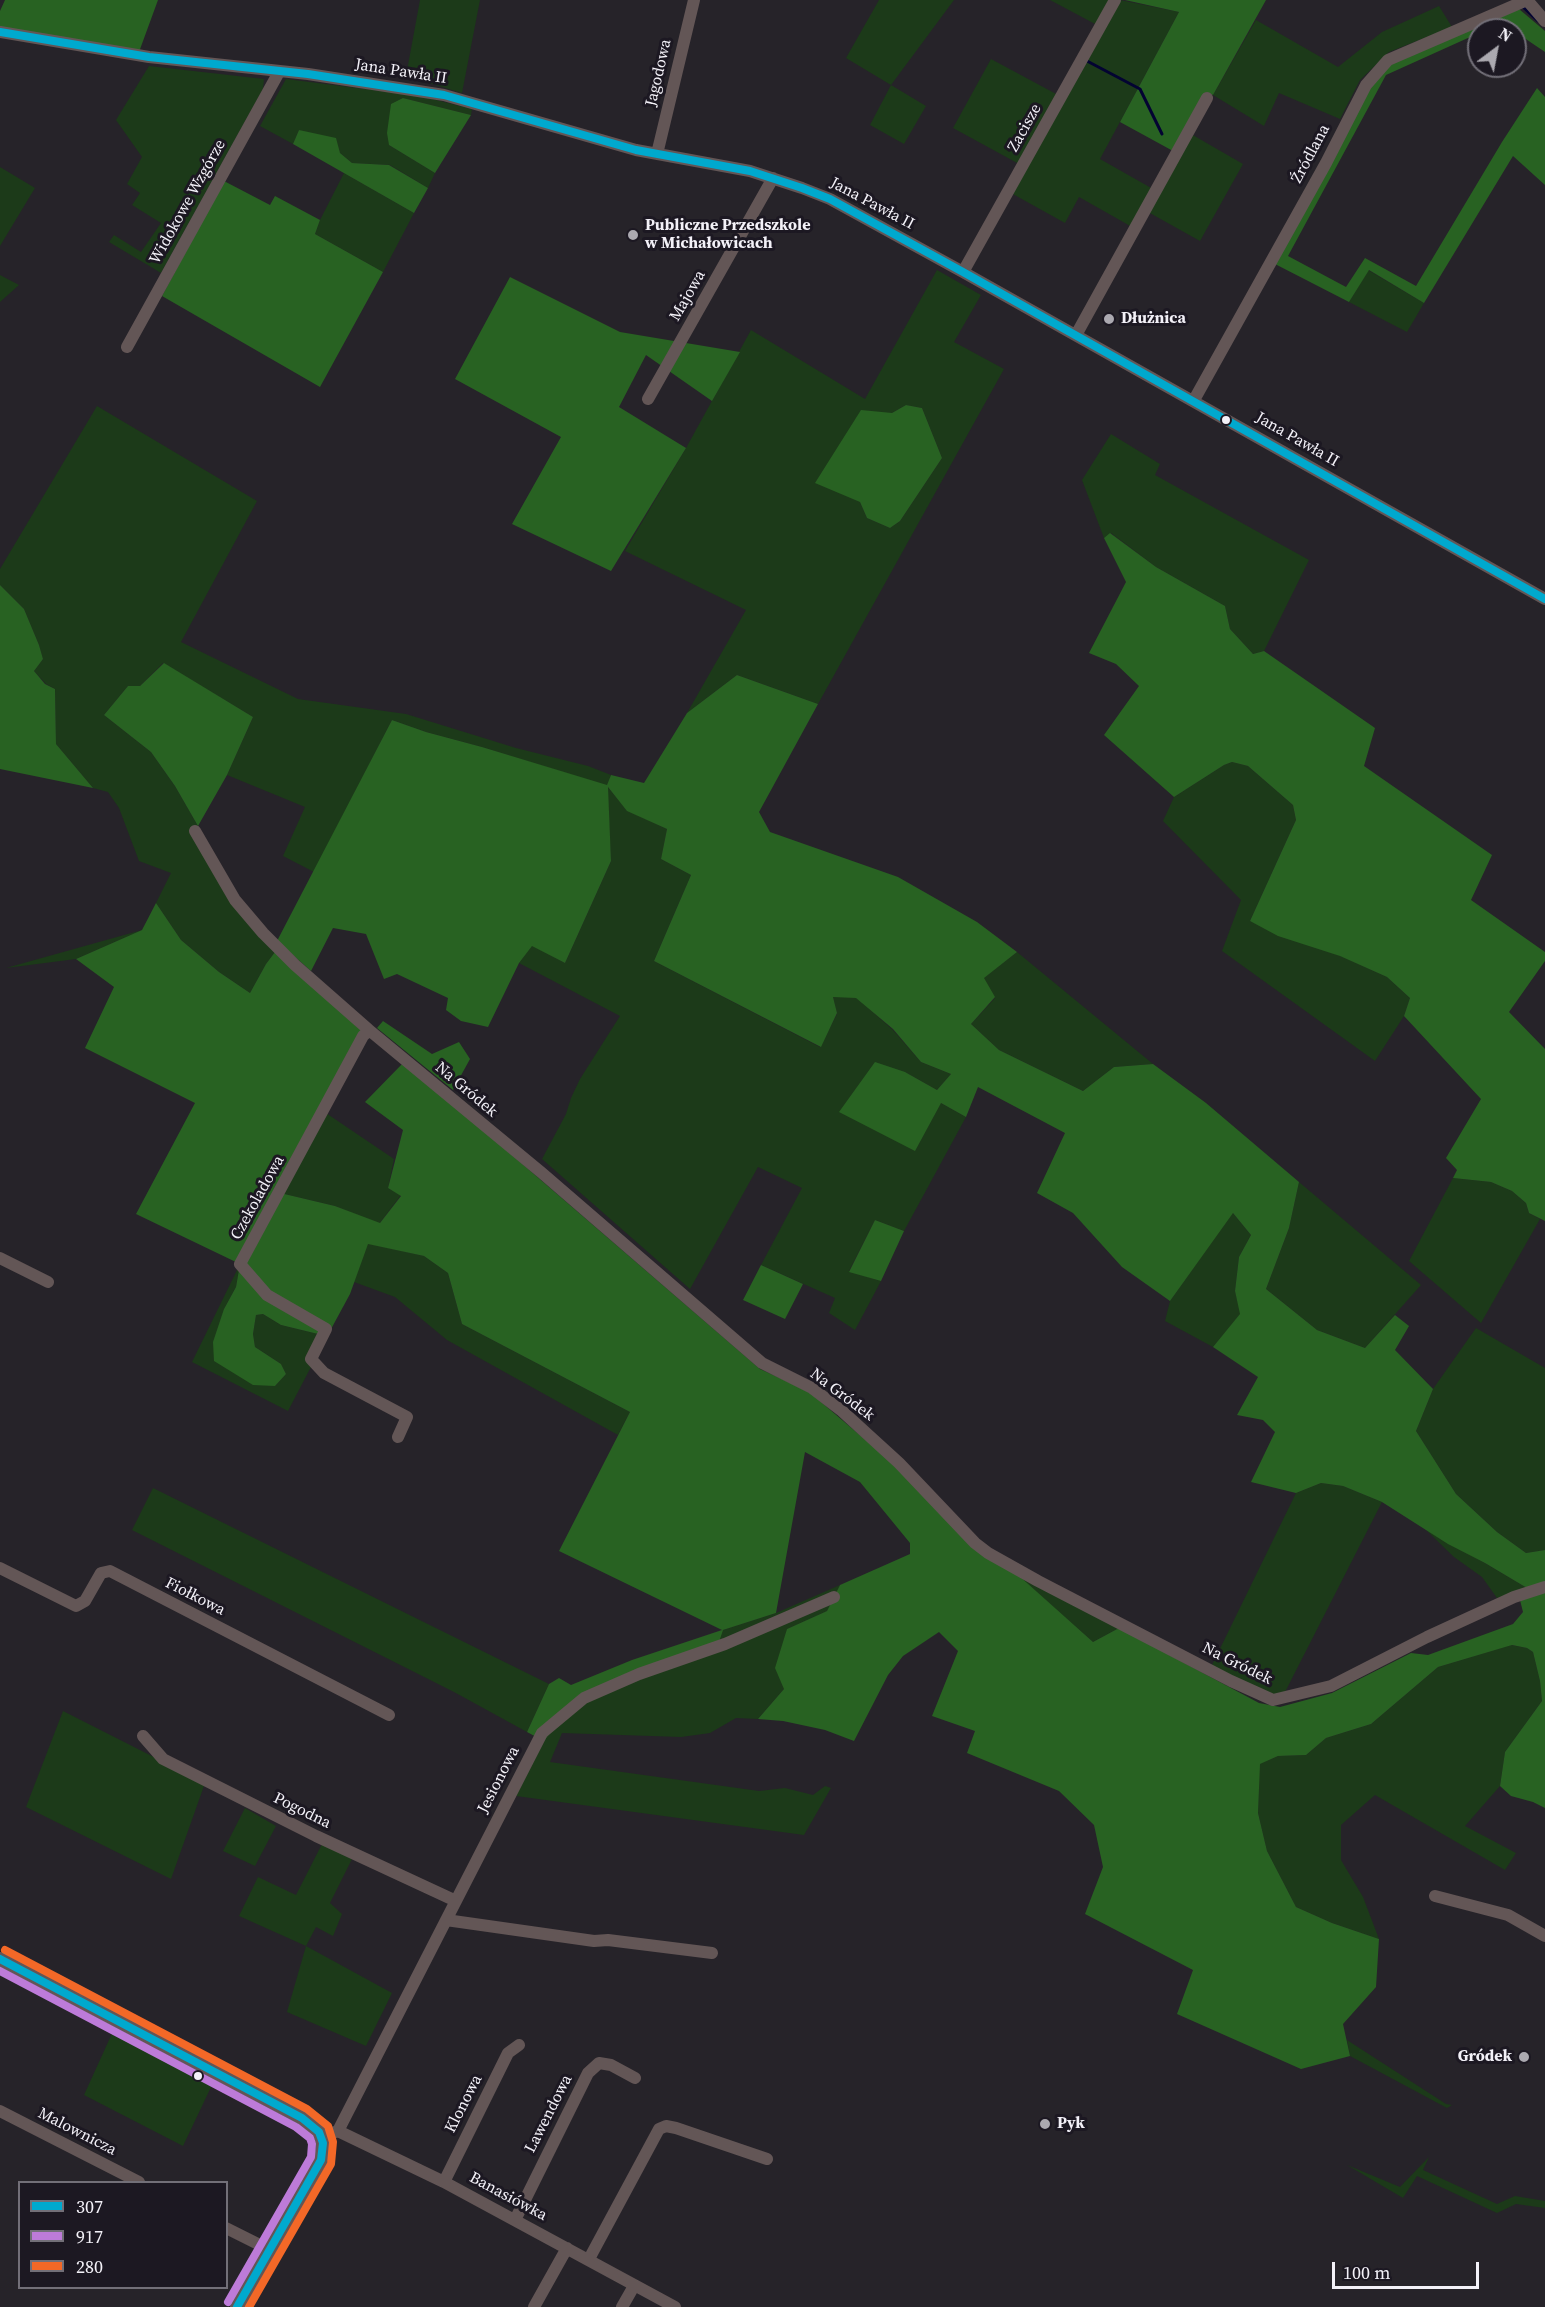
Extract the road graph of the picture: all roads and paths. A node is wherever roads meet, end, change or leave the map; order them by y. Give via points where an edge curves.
1 (694, 0) edge
2 (1115, 0) edge
3 (1524, 1) edge
4 (1545, 21) edge
5 (0, 32) edge
6 (279, 72) junction
7 (1207, 98) dead end
8 (657, 154) junction
9 (774, 178) junction
10 (963, 272) junction
11 (1076, 335) junction
12 (127, 347) dead end
13 (648, 399) dead end
14 (1194, 400) junction
15 (1545, 599) edge
16 (195, 831) dead end
17 (369, 1030) junction
18 (0, 1258) edge
19 (48, 1282) dead end
20 (398, 1437) dead end
21 (0, 1568) edge
22 (1545, 1587) edge
23 (834, 1597) dead end
24 (389, 1715) dead end
25 (143, 1736) dead end
26 (1435, 1896) dead end
27 (456, 1901) junction
28 (446, 1920) junction
29 (1545, 1936) edge
30 (712, 1953) dead end
31 (0, 1959) edge
32 (519, 2045) dead end
33 (635, 2078) dead end
34 (0, 2111) edge
35 (338, 2131) junction
36 (321, 2137) junction
37 (767, 2159) dead end
38 (137, 2181) edge
39 (444, 2182) junction
40 (515, 2220) junction
41 (228, 2229) edge
42 (567, 2248) junction
43 (270, 2250) junction
44 (589, 2259) junction
45 (634, 2286) junction
46 (237, 2307) edge
47 (534, 2307) edge
48 (622, 2307) edge
49 (675, 2307) edge

1 - 8 street, Jagodowa
2 - 10 street, Zacisze
3 - 4 street
3 - 14 street, Źródlana via 1388,60 1366,85
5 - 6 street, Jana Pawła II via 147,57
6 - 8 street, Jana Pawła II via 444,95
6 - 12 street, Widokowe Wzgórze
7 - 11 street
8 - 9 street, Jana Pawła II
9 - 10 street, Jana Pawła II via 830,199
9 - 13 street, Majowa
10 - 11 street, Jana Pawła II
11 - 14 street, Jana Pawła II
14 - 15 street, Jana Pawła II
16 - 17 street, Na Gródek via 235,900 262,933
17 - 20 street, Czekoladowa via 240,1264 267,1295 326,1329 311,1359 324,1373 407,1417
17 - 22 street, Na Gródek via 762,1363 812,1388 842,1411 988,1553 1230,1681 1273,1700 1331,1686 1427,1637
18 - 19 street
21 - 24 street, Fiołkowa via 76,1606 85,1601 101,1573 110,1571
23 - 27 street, Jesionowa via 584,1698 542,1733
25 - 27 street, Pogodna via 164,1759
26 - 29 street via 1508,1914
27 - 28 street, Jesionowa
28 - 30 street
28 - 35 street, Jesionowa
31 - 36 street via 302,2118
32 - 39 street, Klonowa via 508,2053
33 - 40 street, Lawendowa via 599,2063 588,2073
34 - 38 street, Malownicza
35 - 36 street
35 - 39 street, Banasiówka
36 - 43 street via 321,2160
37 - 44 street via 676,2128 659,2129
39 - 40 street, Banasiówka
40 - 42 street, Banasiówka
41 - 43 street
42 - 44 street, Banasiówka
42 - 47 street
43 - 46 street
44 - 45 street, Banasiówka
45 - 48 street
45 - 49 street, Banasiówka

